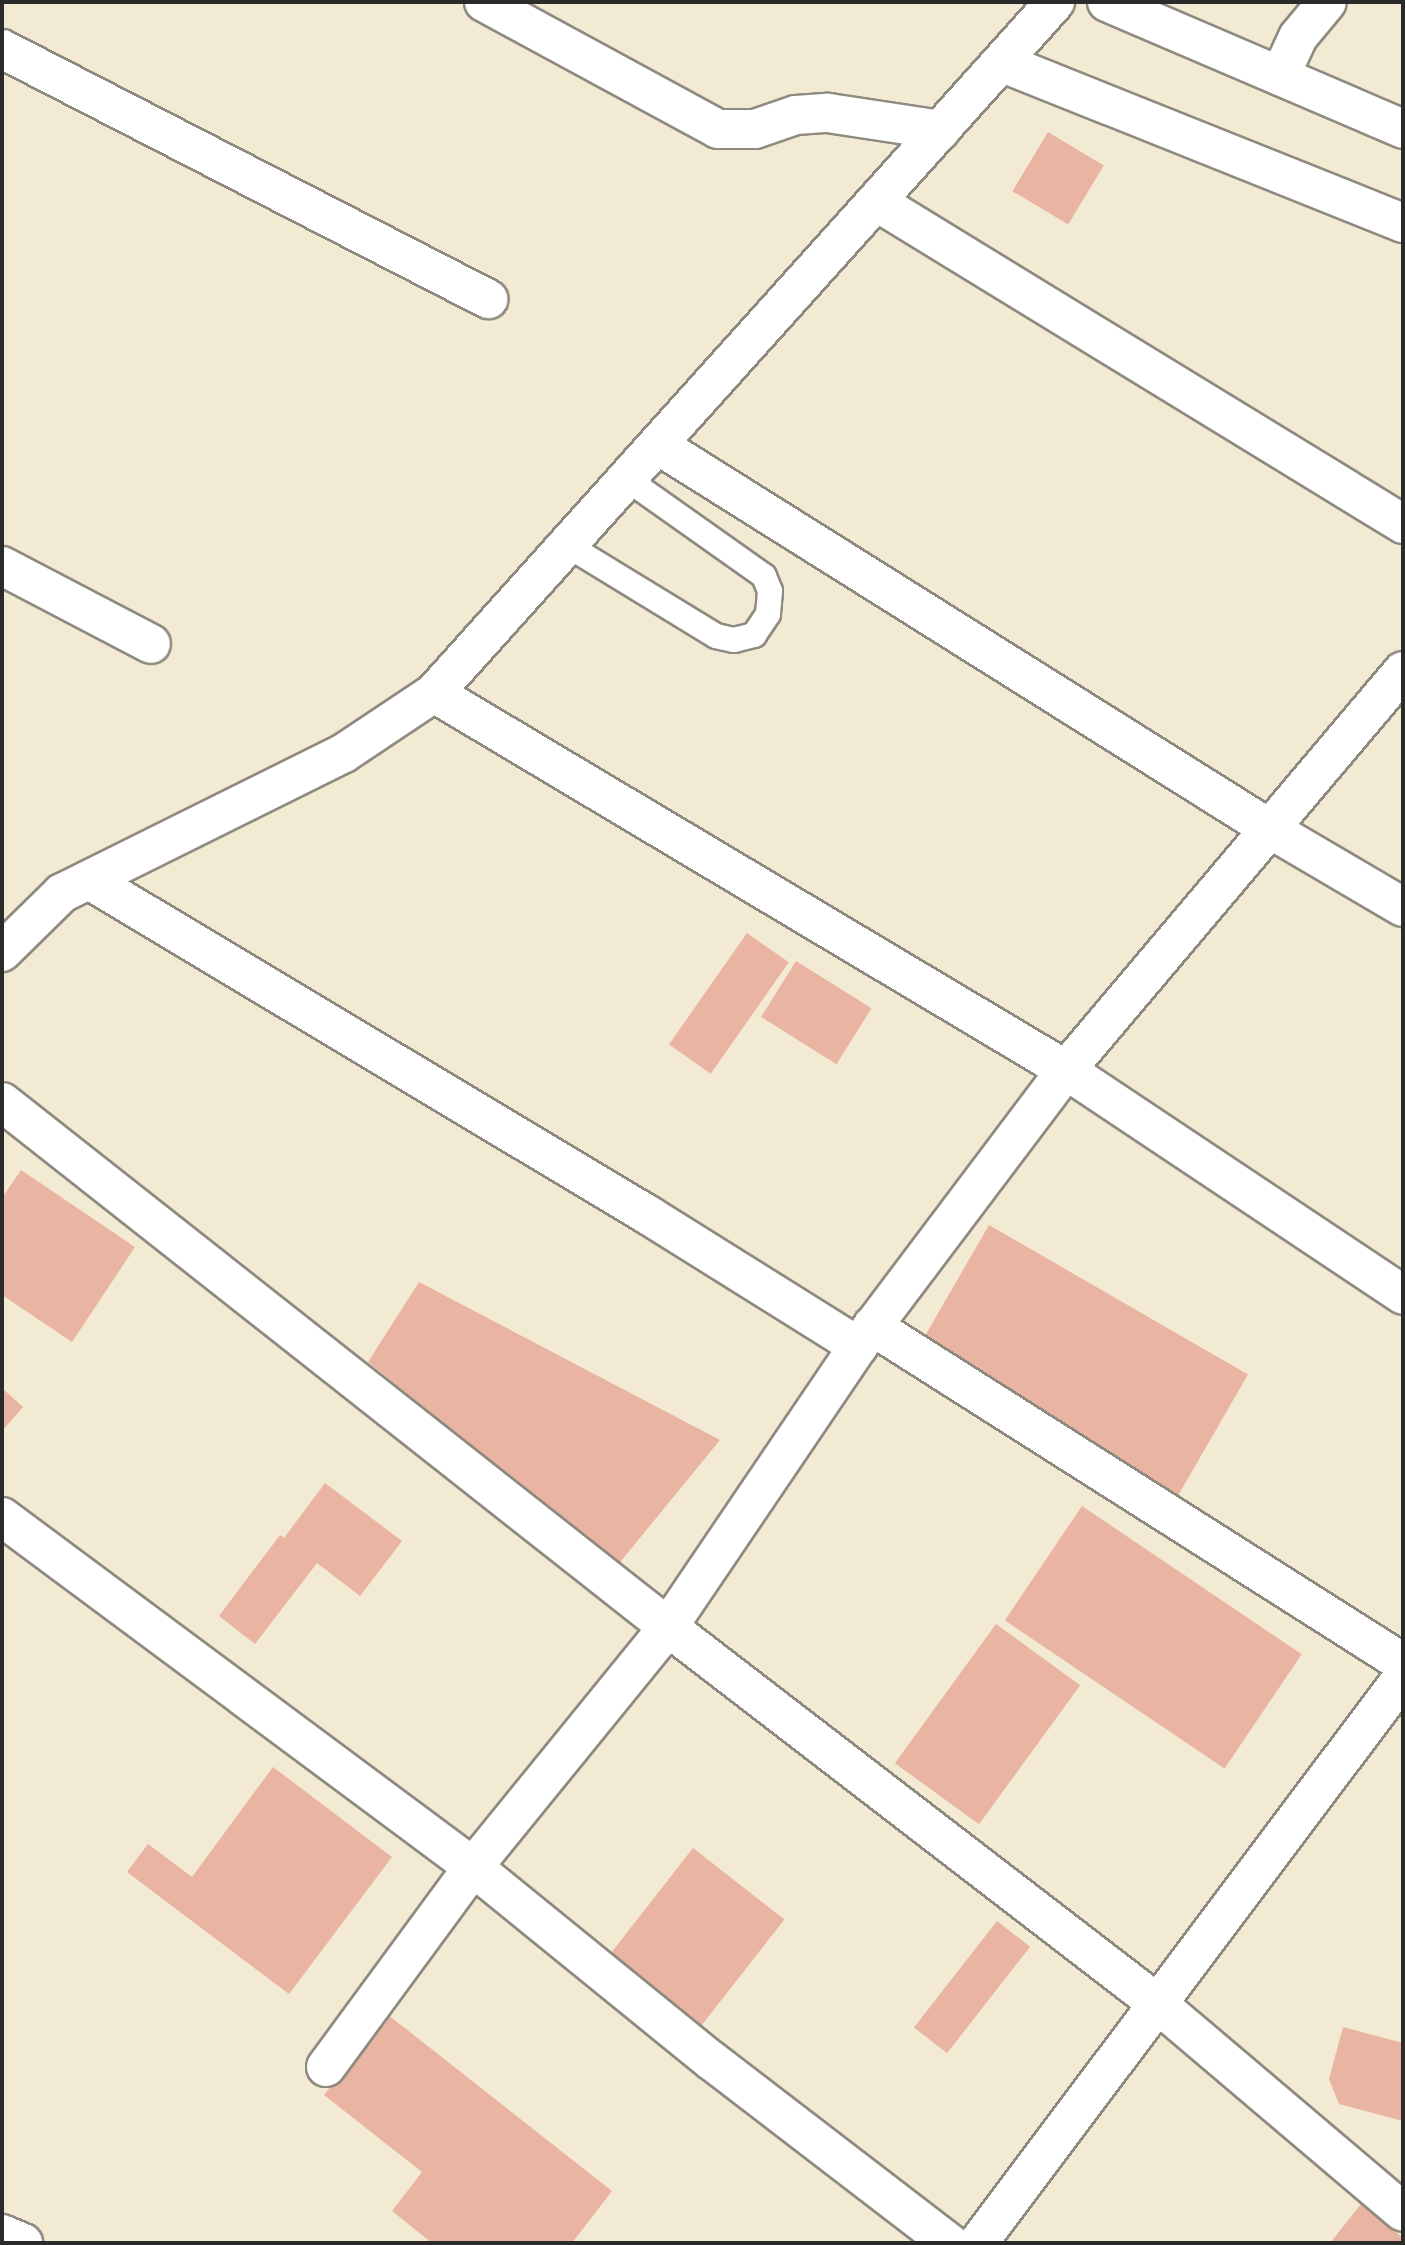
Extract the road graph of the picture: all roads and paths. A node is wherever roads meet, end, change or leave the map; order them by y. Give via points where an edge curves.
1 (484, 2) edge
2 (1055, 2) edge
3 (1107, 2) edge
4 (1327, 2) edge
5 (2, 49) edge
6 (1003, 63) junction
7 (1280, 76) junction
8 (1403, 129) edge
9 (942, 130) junction
10 (877, 202) junction
11 (1403, 223) edge
12 (488, 299) dead end
13 (658, 445) junction
14 (626, 479) junction
15 (1403, 524) edge
16 (567, 545) junction
17 (2, 566) edge
18 (151, 644) dead end
19 (1403, 671) edge
20 (434, 693) junction
21 (1270, 829) junction
22 (89, 880) junction
23 (1403, 907) edge
24 (2, 952) edge
25 (1066, 1070) junction
26 (2, 1102) edge
27 (1403, 1295) edge
28 (865, 1336) junction
29 (2, 1517) edge
30 (668, 1627) junction
31 (1403, 1662) edge
32 (1403, 1677) edge
33 (473, 1867) junction
34 (1158, 2004) junction
35 (326, 2067) dead end
36 (1403, 2211) edge
37 (2, 2234) edge
38 (23, 2243) edge
39 (949, 2243) edge
40 (978, 2243) edge

1 - 9 street via 718,129 755,129 796,115 828,113
2 - 6 street
3 - 7 street
4 - 7 street via 1298,37
5 - 12 street
6 - 9 street
6 - 11 street
7 - 8 street
9 - 10 street
10 - 13 street
10 - 15 street
13 - 14 street
13 - 21 street
14 - 16 street
14 - 16 lane via 764,576 770,591 768,614 754,635 734,640 716,636
16 - 20 street
17 - 18 street
19 - 21 street
20 - 22 street via 344,753
20 - 25 street
21 - 23 street
21 - 25 street
22 - 24 street via 62,893
22 - 28 street via 648,1215
25 - 27 street
25 - 28 street
26 - 30 street
28 - 30 street
28 - 31 street
29 - 33 street
30 - 33 street
30 - 34 street
32 - 34 street
33 - 35 street
33 - 39 street via 712,2061
34 - 36 street
34 - 40 street
37 - 38 street

